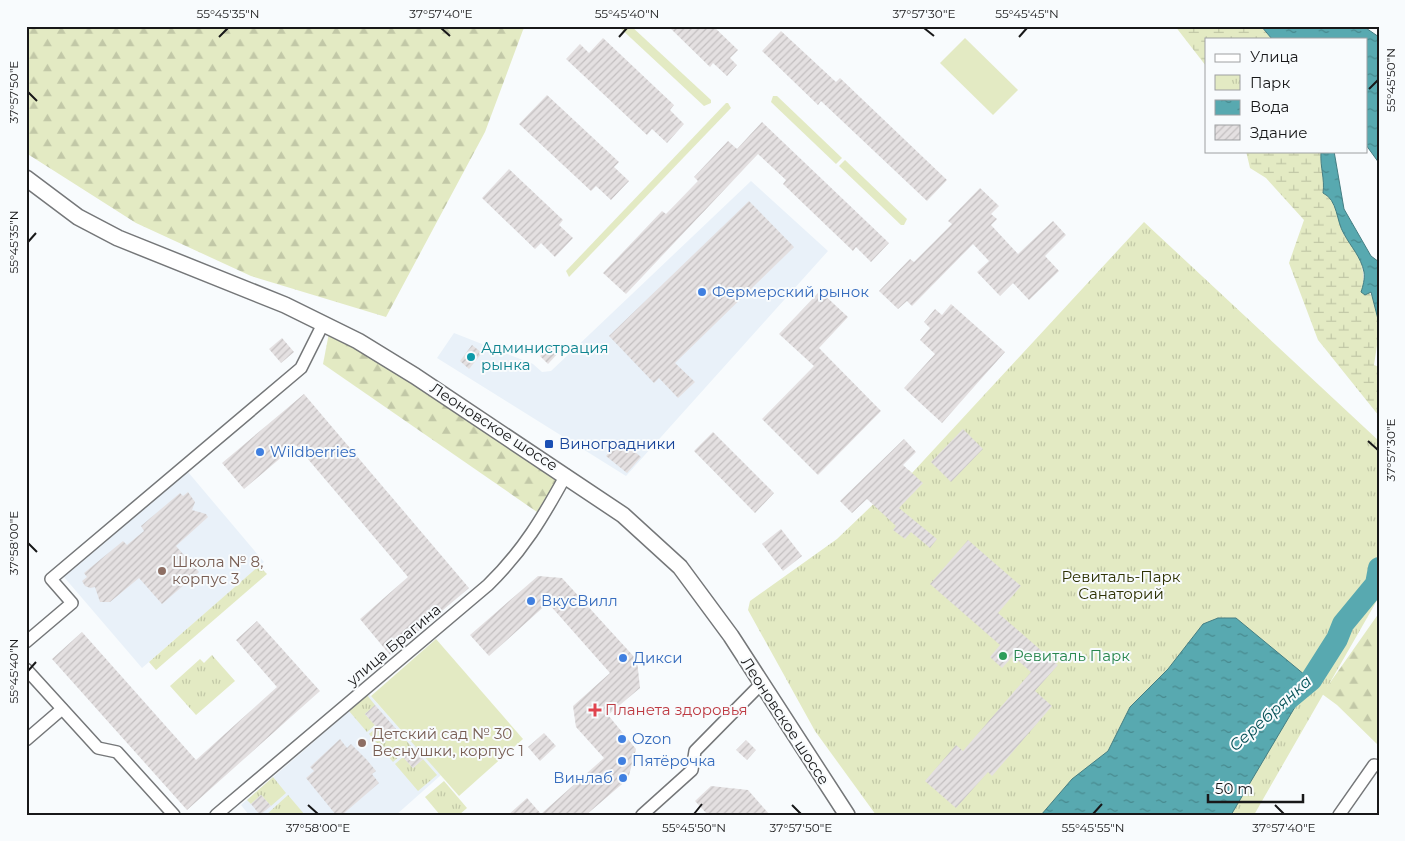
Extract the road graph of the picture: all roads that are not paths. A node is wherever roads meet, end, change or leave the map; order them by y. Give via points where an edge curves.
1 (26, 178) edge
2 (323, 324) junction
3 (566, 475) junction
4 (26, 642) edge
5 (26, 669) edge
6 (761, 684) junction
7 (62, 709) junction
8 (26, 740) edge
9 (1379, 766) edge
10 (174, 815) edge
11 (216, 815) edge
12 (642, 815) edge
13 (847, 815) edge
14 (1339, 815) edge

1 - 2 main road, Леоновское шоссе via 62,206 103,231 285,305
2 - 3 main road, Леоновское шоссе via 415,376
2 - 4 street via 301,368 51,579 72,603
3 - 6 main road, Леоновское шоссе via 624,515 680,567 731,636
3 - 11 street, улица Брагина via 518,554 488,585
5 - 7 street
6 - 12 street via 695,751 692,770
6 - 13 main road, Леоновское шоссе
7 - 8 street
7 - 10 street via 98,748 117,752
9 - 14 street via 1374,765

